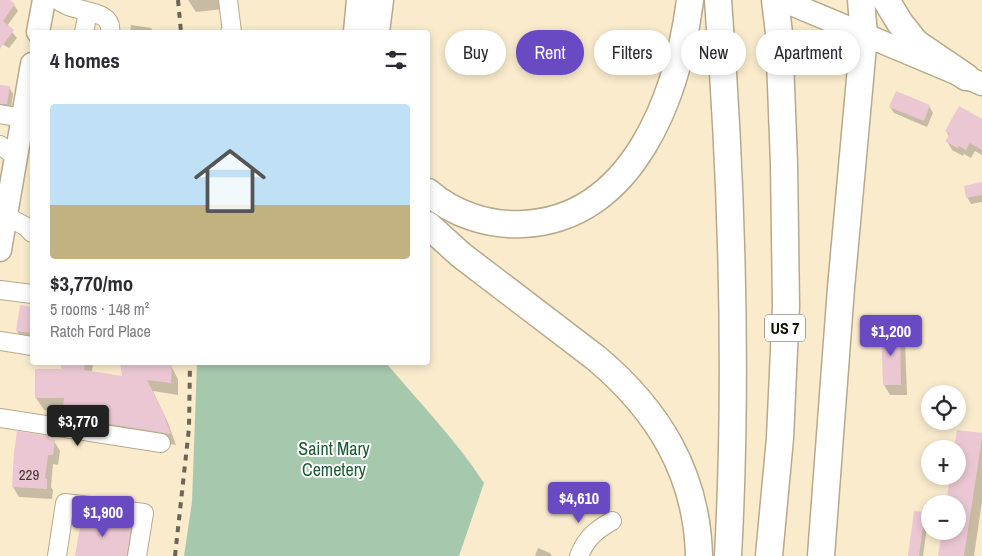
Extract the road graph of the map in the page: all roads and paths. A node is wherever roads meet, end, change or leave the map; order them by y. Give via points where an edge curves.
1 (44, 0) edge
2 (58, 0) edge
3 (228, 0) edge
4 (360, 0) edge
5 (380, 0) edge
6 (690, 0) edge
7 (775, 0) edge
8 (782, 0) edge
9 (861, 0) edge
10 (886, 0) edge
11 (718, 4) edge
12 (88, 12) junction
13 (38, 30) edge
14 (84, 30) edge
15 (110, 30) edge
16 (232, 30) edge
17 (357, 30) edge
18 (376, 30) edge
19 (864, 34) junction
20 (30, 75) edge
21 (974, 81) edge
22 (0, 114) edge
23 (22, 118) junction
24 (8, 151) edge
25 (430, 193) edge
26 (430, 227) edge
27 (30, 231) edge
28 (3, 233) edge
29 (30, 237) edge
30 (0, 290) edge
31 (30, 291) edge
32 (0, 341) edge
33 (30, 346) edge
34 (0, 418) edge
35 (161, 443) dead end
36 (612, 521) dead end
37 (57, 556) edge
38 (137, 556) edge
39 (579, 556) edge
40 (699, 556) edge
41 (728, 556) edge
42 (769, 556) edge
43 (821, 556) edge

1 - 13 main road
2 - 12 street
3 - 16 street
4 - 17 highway
5 - 18 highway
6 - 25 highway via 679,59 659,117 634,160 600,197 560,218 513,225 493,223 461,213
7 - 42 highway, US 7 via 784,164 785,314 780,438
8 - 19 main road
9 - 19 highway
10 - 21 highway via 916,43
11 - 41 highway via 731,259 732,498
12 - 14 street
12 - 15 street via 109,20
19 - 21 main road
19 - 43 highway
20 - 23 main road
22 - 23 street
23 - 24 main road
24 - 28 main road
26 - 40 highway via 461,255 596,358 640,400 662,430 679,464 695,514
27 - 28 street via 25,226
28 - 29 street
30 - 31 street
32 - 33 street
34 - 35 street
36 - 39 street via 587,539
37 - 38 street via 65,503 144,513

